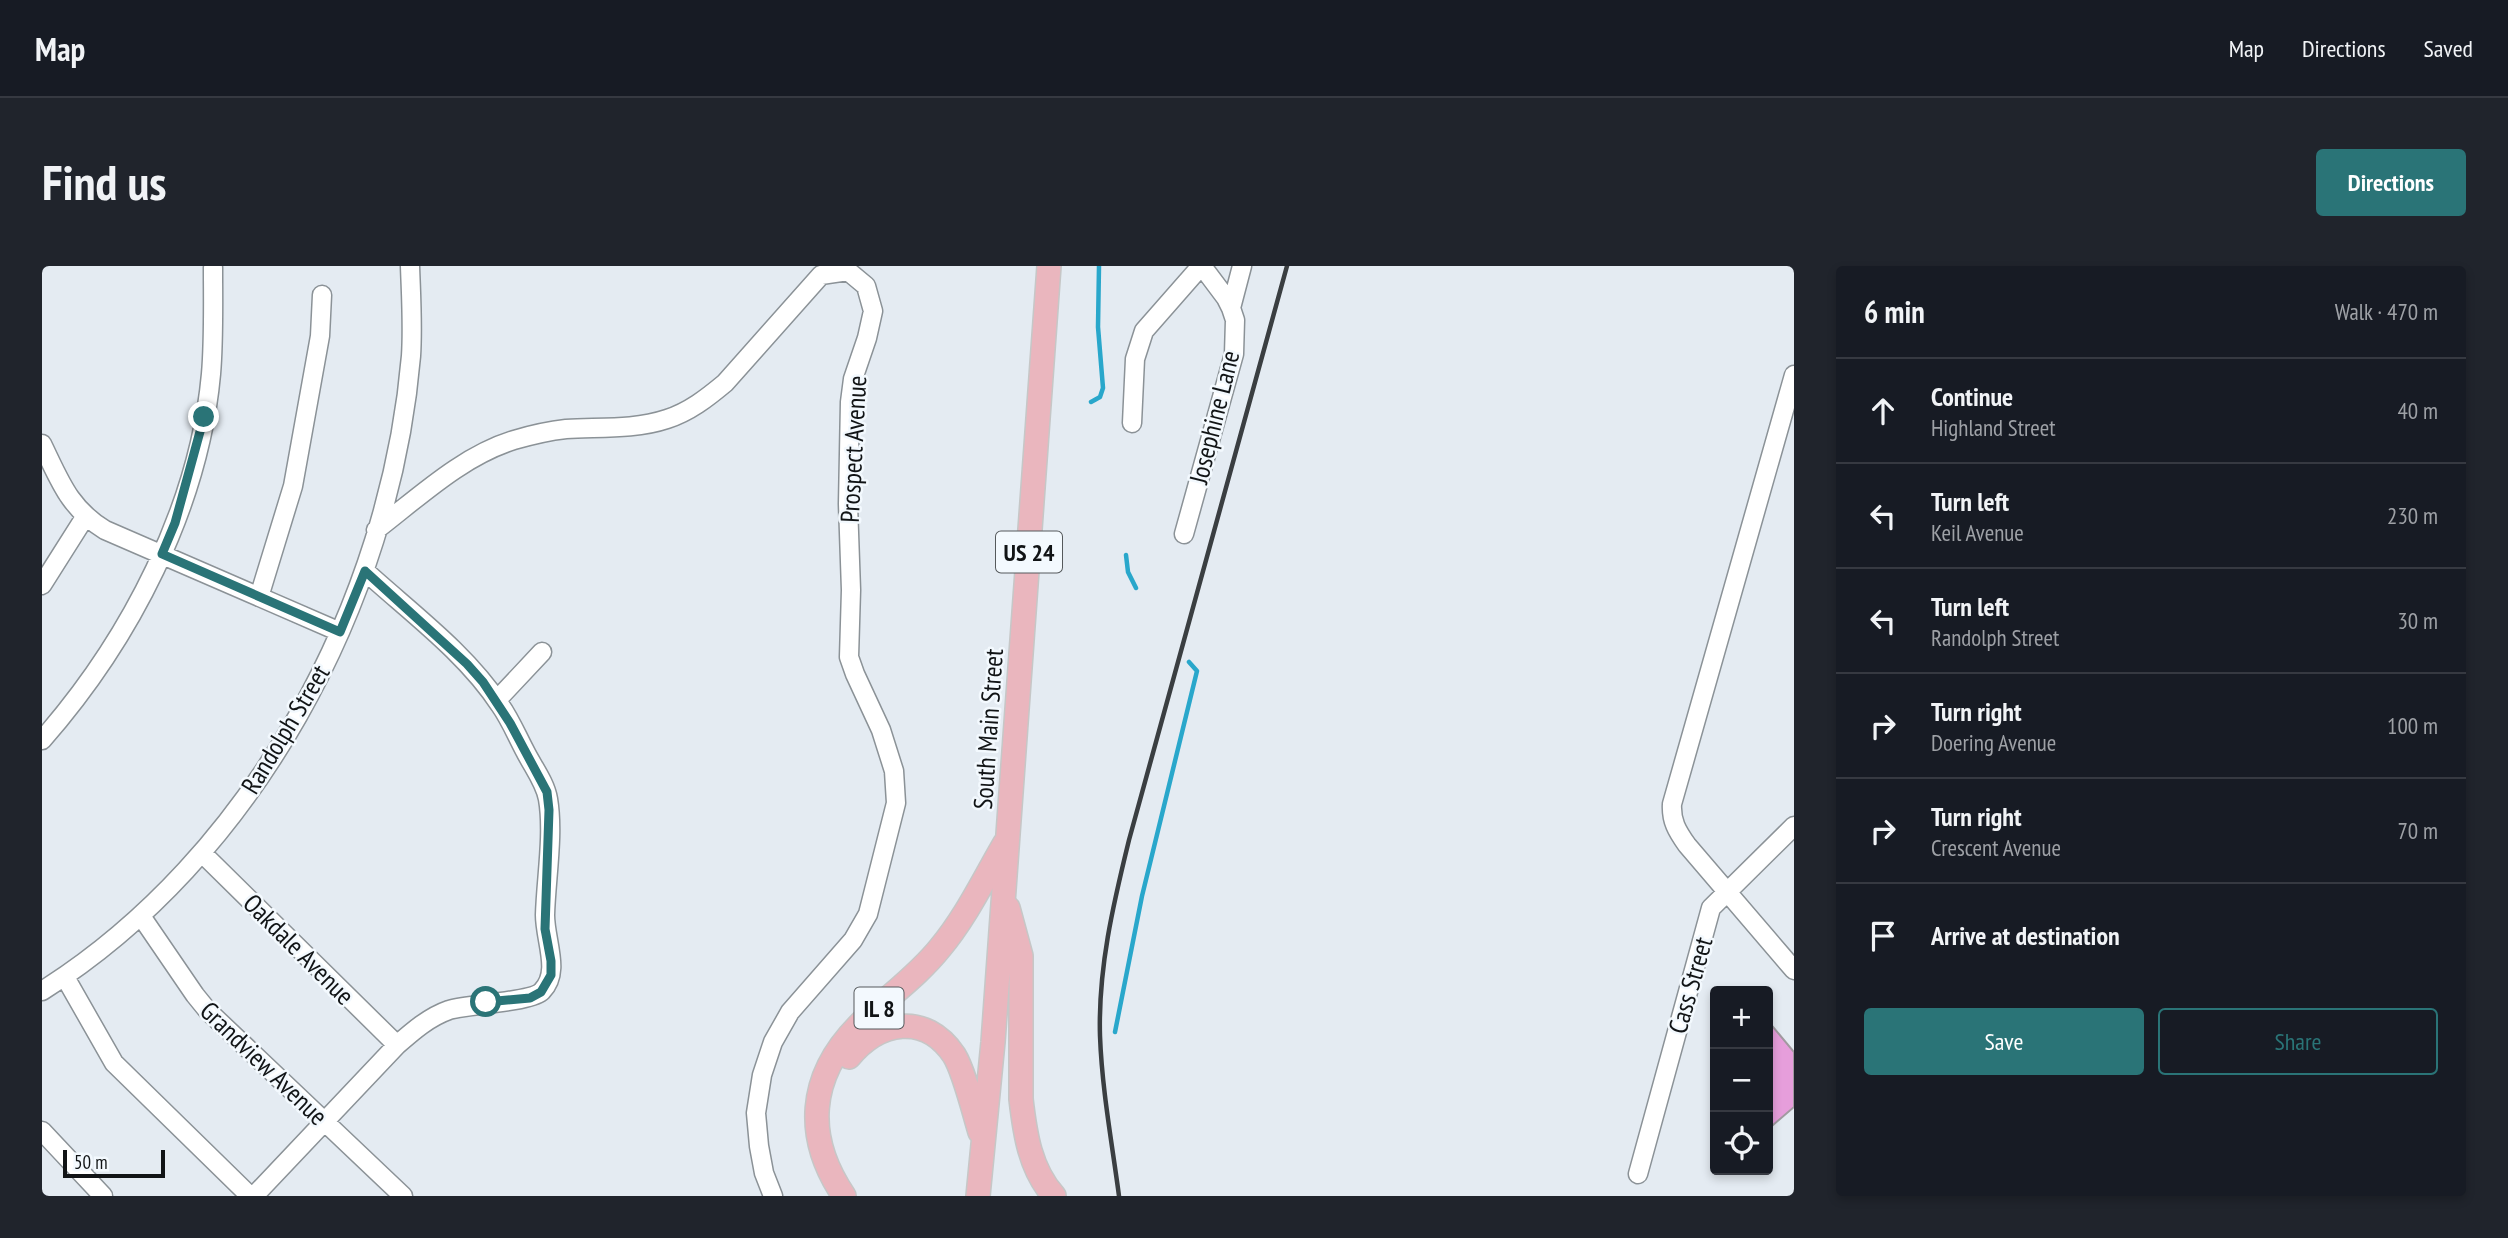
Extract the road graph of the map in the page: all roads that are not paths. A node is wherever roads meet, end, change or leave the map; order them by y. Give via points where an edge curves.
1 (410, 266) edge
2 (1049, 266) edge
3 (1202, 266) edge
4 (1242, 266) edge
5 (214, 268) edge
6 (322, 295) dead end
7 (1231, 308) junction
8 (1794, 374) edge
9 (1132, 423) dead end
10 (42, 444) edge
11 (85, 517) junction
12 (376, 530) junction
13 (1184, 534) dead end
14 (162, 554) junction
15 (365, 571) junction
16 (42, 585) edge
17 (260, 597) junction
18 (340, 632) junction
19 (542, 652) dead end
20 (497, 700) junction
21 (42, 740) edge
22 (1794, 826) edge
23 (1008, 838) junction
24 (202, 853) junction
25 (1727, 891) junction
26 (1004, 893) junction
27 (141, 916) junction
28 (1794, 970) edge
29 (65, 977) junction
30 (42, 991) edge
31 (397, 1045) junction
32 (326, 1122) junction
33 (42, 1130) edge
34 (984, 1141) junction
35 (1638, 1174) dead end
36 (400, 1195) edge
37 (103, 1196) edge
38 (252, 1196) edge
39 (774, 1196) edge
40 (844, 1196) edge
41 (858, 1196) edge
42 (978, 1196) edge
43 (1054, 1196) edge

1 - 12 street, Randolph Street via 406,400
2 - 23 main road, South Main Street / US 24
3 - 7 street, Josephine Lane
3 - 9 street via 1144,331 1135,359
4 - 7 street
5 - 14 street via 212,367 204,417
6 - 17 street via 320,336 293,486
7 - 13 street, Josephine Lane via 1234,354
8 - 25 street via 1672,804 1677,831
10 - 11 street via 68,496
11 - 14 street
11 - 16 street
12 - 15 street, Randolph Street
12 - 39 street, Prospect Avenue via 491,448 557,430 643,425 690,409 725,383 821,275 848,271 866,286 872,320 850,402 849,657 894,771 896,803 868,914 853,940 798,1002 762,1075 756,1113 761,1160
14 - 17 street
14 - 21 street via 118,636
15 - 18 street, Randolph Street
15 - 20 street via 467,664
17 - 18 street
18 - 24 street, Randolph Street via 268,764
19 - 20 street
20 - 31 street via 548,800 545,929 551,975 545,988 530,998 450,1010 426,1021
22 - 25 street, Cass Street
23 - 26 main road, South Main Street / US 24
23 - 40 main road, IL 8 via 940,948 846,1038 825,1073 817,1128 824,1159
24 - 27 street, Randolph Street
24 - 31 street, Oakdale Avenue
25 - 28 street
25 - 35 street, Cass Street via 1710,913
26 - 34 main road, South Main Street / US 24
26 - 43 main road via 1021,956 1023,1121 1035,1165
27 - 29 street, Randolph Street
27 - 32 street, Grandview Avenue via 208,1011
29 - 30 street, Randolph Street
29 - 38 street via 114,1063
31 - 32 street
32 - 36 street, Grandview Avenue
32 - 38 street
33 - 37 street
34 - 41 main road, IL 8 via 950,1050 932,1034 914,1027 877,1032 862,1041 844,1064 829,1110 831,1143
34 - 42 main road, South Main Street / US 24

